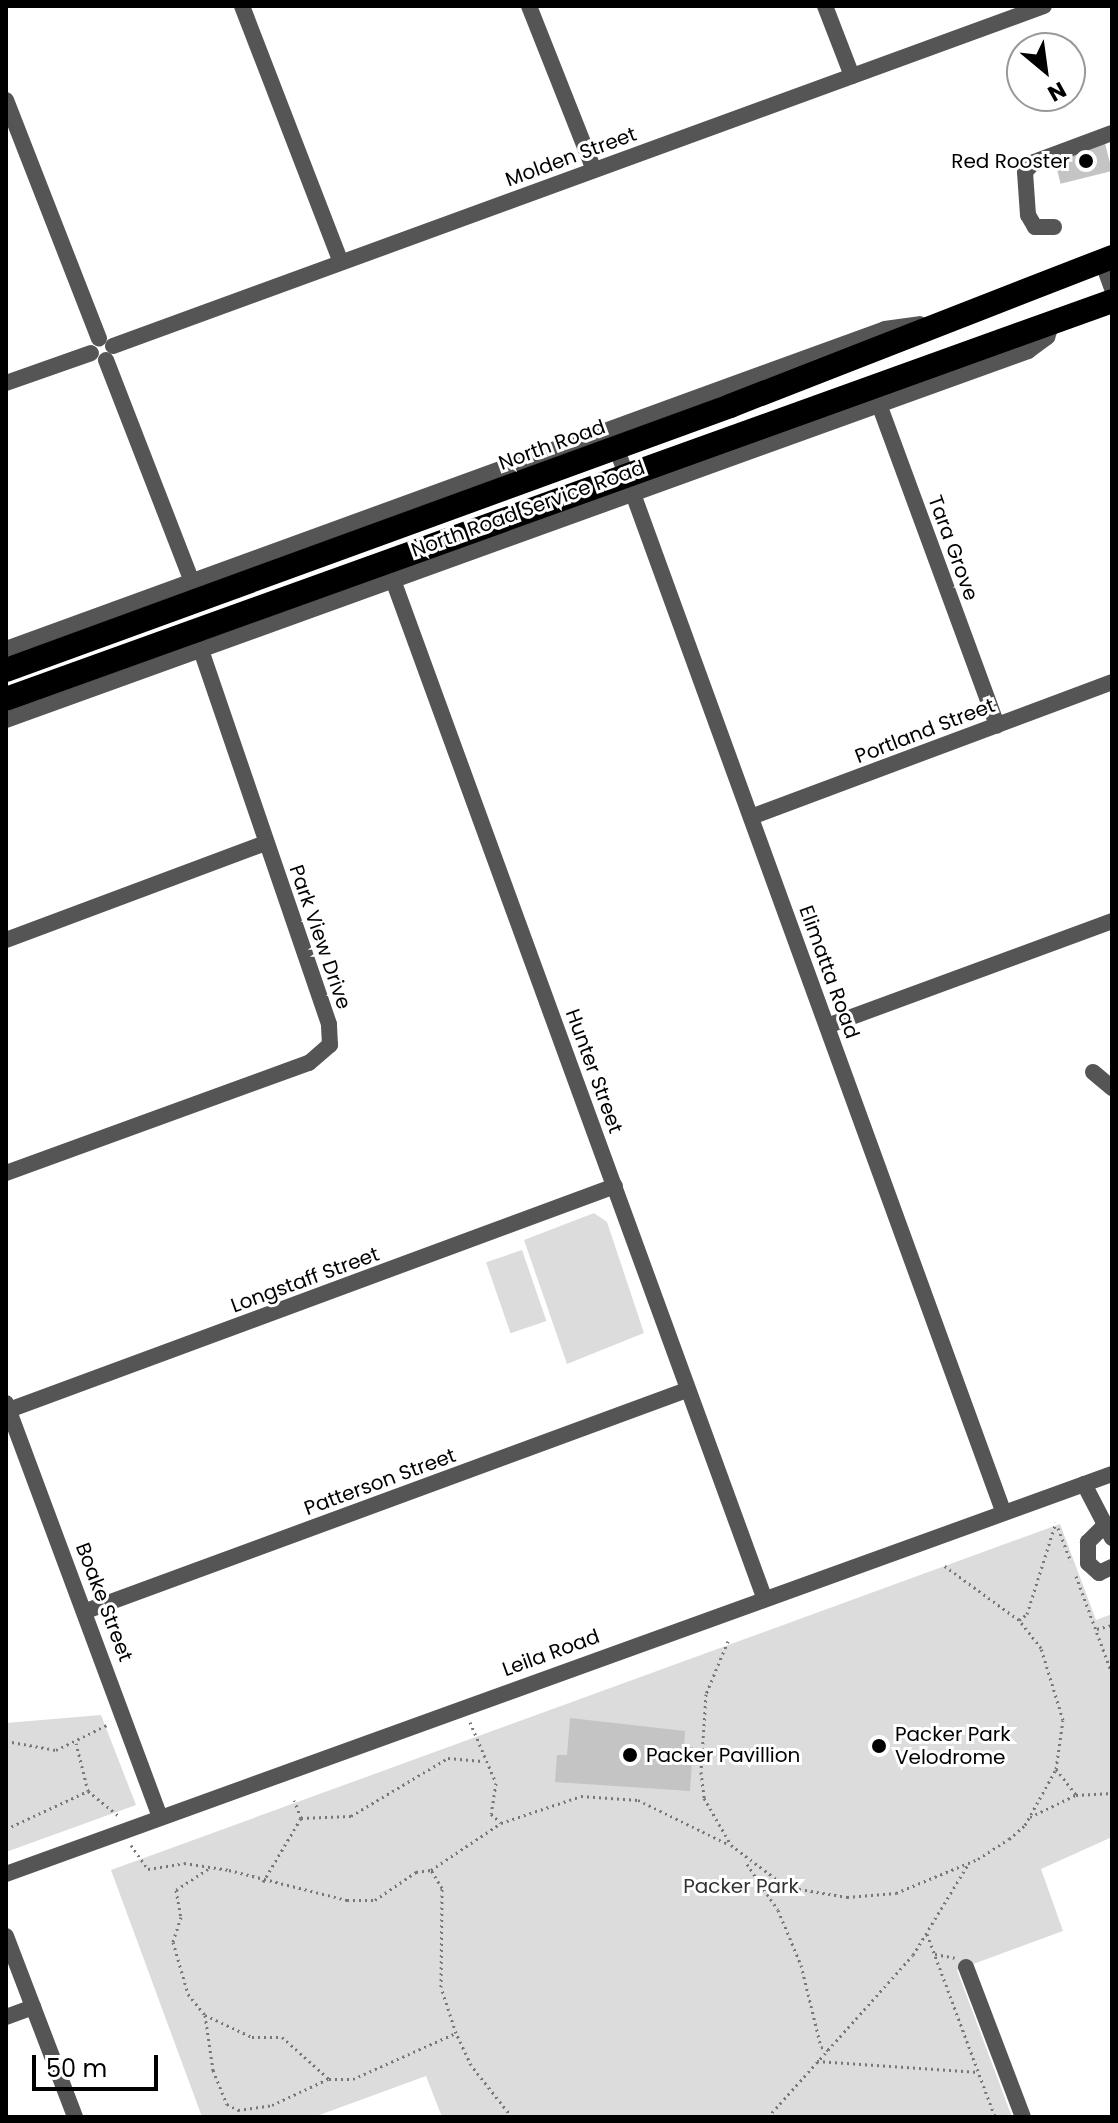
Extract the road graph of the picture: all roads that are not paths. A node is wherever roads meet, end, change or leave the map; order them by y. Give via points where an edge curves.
1 (242, 6) edge
2 (529, 6) edge
3 (825, 6) edge
4 (1044, 6) edge
5 (852, 76) junction
6 (6, 100) edge
7 (1112, 133) edge
8 (594, 170) junction
9 (1054, 227) dead end
10 (1107, 259) edge
11 (341, 262) junction
12 (1112, 289) edge
13 (1112, 301) edge
14 (948, 320) junction
15 (102, 350) junction
16 (6, 383) edge
17 (875, 394) junction
18 (616, 447) junction
19 (629, 483) junction
20 (389, 570) junction
21 (195, 590) junction
22 (209, 624) junction
23 (200, 648) junction
24 (6, 649) edge
25 (6, 670) edge
26 (1112, 682) edge
27 (6, 699) edge
28 (6, 720) edge
29 (997, 725) junction
30 (751, 817) junction
31 (266, 843) junction
32 (1112, 921) edge
33 (6, 940) edge
34 (827, 1026) junction
35 (1093, 1072) dead end
36 (1112, 1088) edge
37 (6, 1173) edge
38 (615, 1186) junction
39 (687, 1390) junction
40 (8, 1406) edge
41 (1112, 1474) edge
42 (1084, 1484) junction
43 (1003, 1511) junction
44 (1107, 1533) edge
45 (1112, 1567) edge
46 (764, 1597) junction
47 (86, 1611) junction
48 (160, 1817) junction
49 (6, 1874) edge
50 (6, 1936) edge
51 (966, 1967) dead end
52 (33, 2007) junction
53 (6, 2017) edge
54 (75, 2117) edge
55 (1023, 2117) edge

1 - 11 street
2 - 8 street
3 - 5 street
4 - 5 street, Molden Street
5 - 8 street, Molden Street
6 - 15 street
7 - 9 street via 1034,162 1025,172 1028,215 1035,227
8 - 11 street, Molden Street
10 - 12 street
10 - 14 highway, North Road
11 - 15 street, Molden Street
13 - 17 highway
14 - 18 highway, North Road
14 - 21 street via 885,329
15 - 16 street, Molden Street
15 - 21 street
17 - 19 highway
17 - 29 street, Tara Grove
18 - 19 street, Elimatta Road
18 - 21 highway, North Road
19 - 20 highway
19 - 30 street, Elimatta Road
20 - 22 highway
20 - 23 street, North Road Service Road
20 - 38 street, Hunter Street
21 - 22 highway
21 - 24 street
21 - 25 highway, North Road
22 - 27 highway
23 - 28 street, North Road Service Road
23 - 31 street, Park View Drive
26 - 29 street, Portland Street
29 - 30 street, Portland Street
30 - 34 street, Elimatta Road
31 - 33 street
31 - 37 street, Park View Drive via 329,1024 330,1045 309,1063
32 - 34 street
34 - 43 street, Elimatta Road
35 - 36 street
38 - 39 street, Hunter Street
38 - 40 street, Longstaff Street
39 - 46 street, Hunter Street
39 - 47 street, Patterson Street
40 - 47 street, Boake Street
41 - 42 street, Leila Road
42 - 43 street, Leila Road
42 - 44 street
43 - 46 street, Leila Road
44 - 45 street via 1088,1542 1088,1563 1099,1573
46 - 48 street, Leila Road
47 - 48 street, Boake Street
48 - 49 street, Leila Road
50 - 52 street
51 - 55 street
52 - 53 street
52 - 54 street

